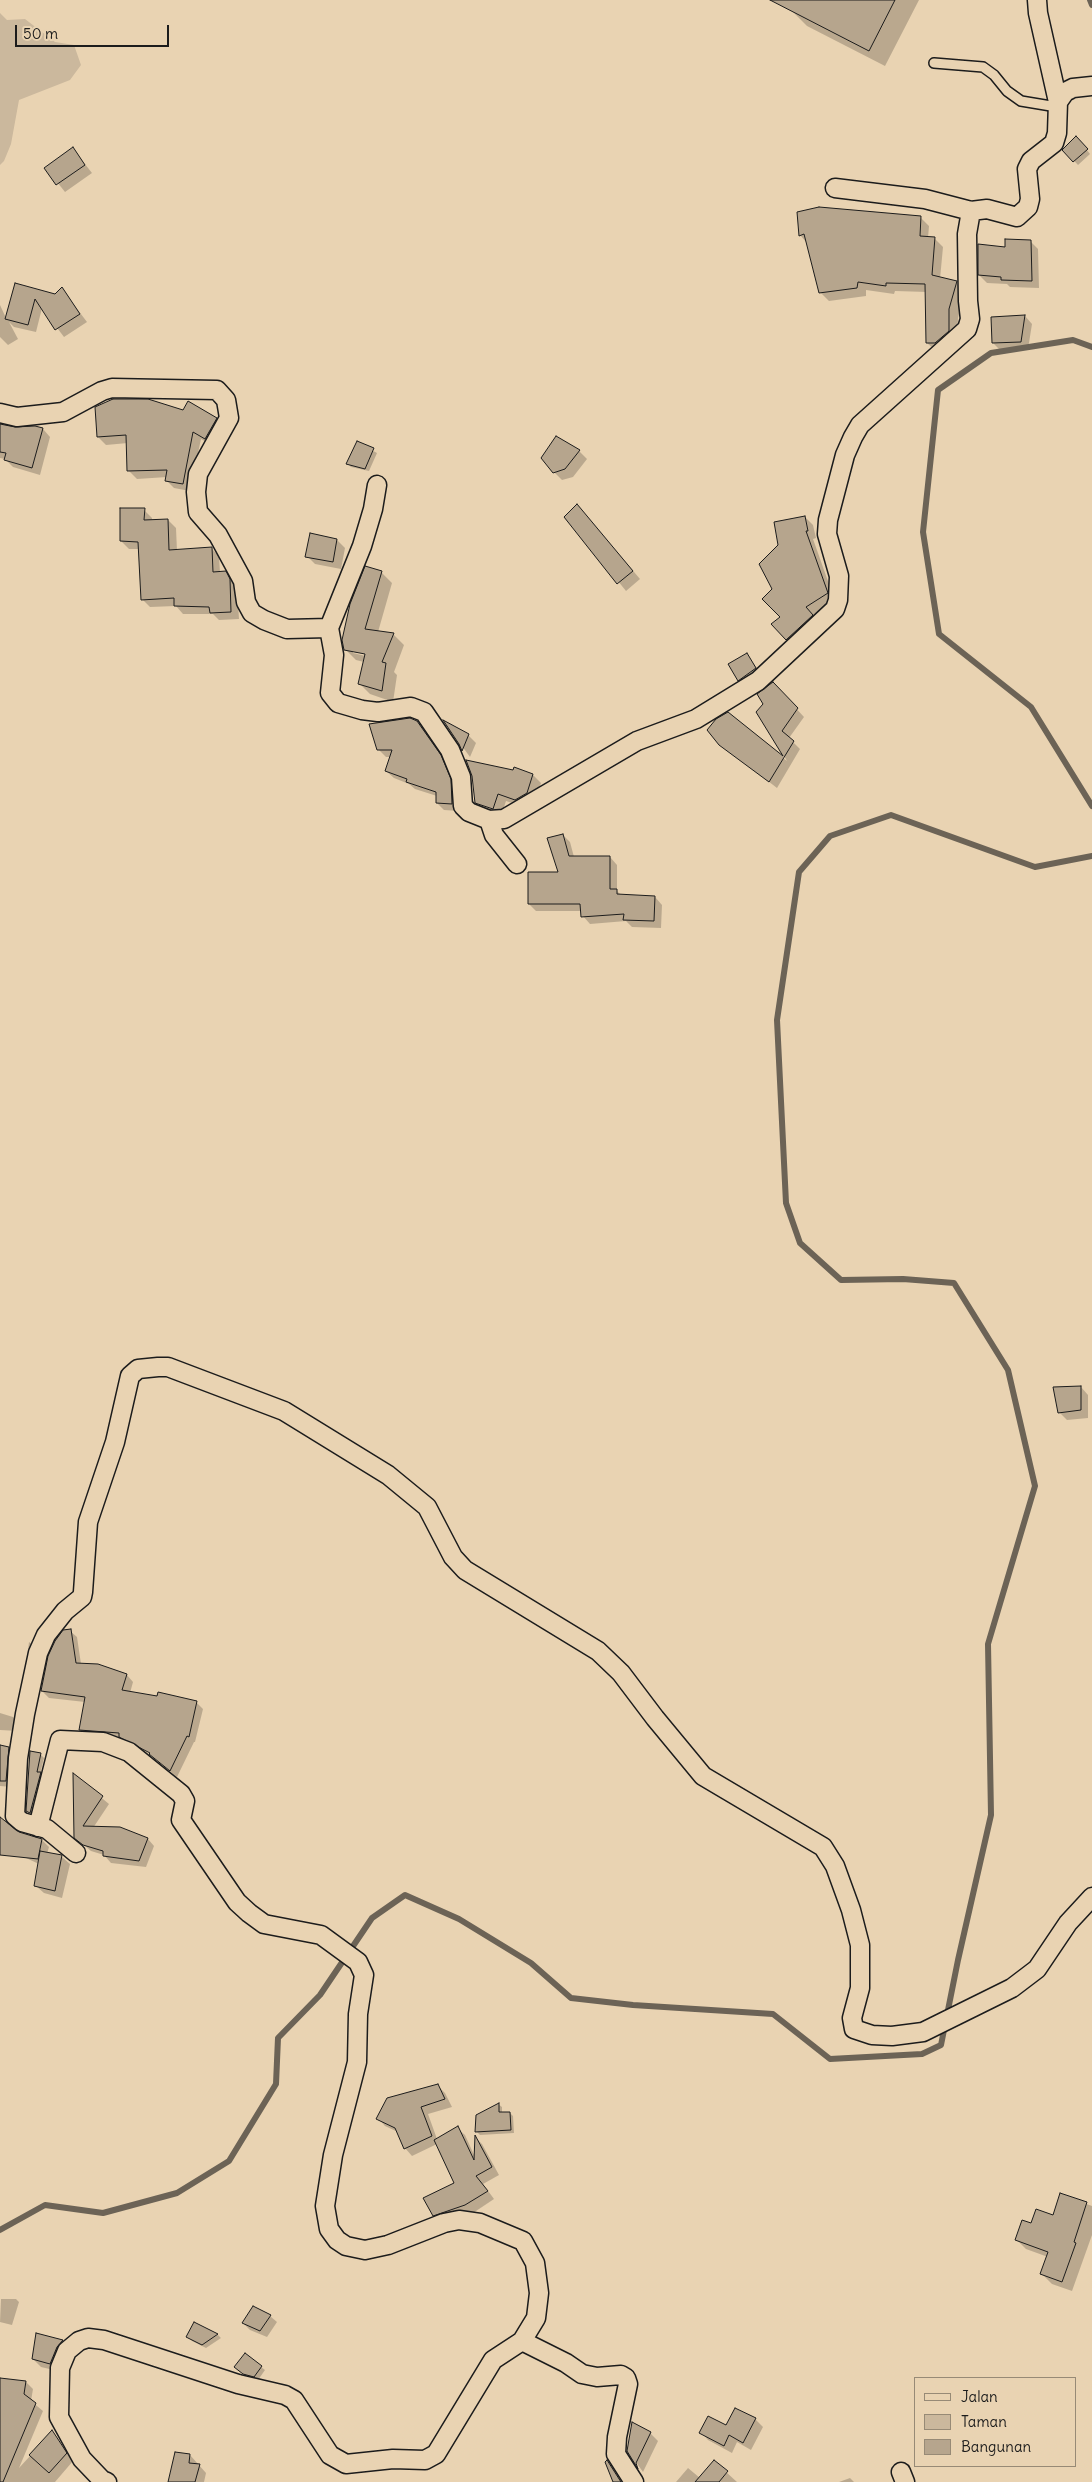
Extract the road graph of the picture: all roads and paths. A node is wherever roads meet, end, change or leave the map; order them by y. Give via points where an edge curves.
1 (1037, 0) edge
2 (934, 63) dead end
3 (1092, 86) edge
4 (1058, 105) junction
5 (835, 188) dead end
6 (971, 211) junction
7 (0, 413) edge
8 (377, 485) dead end
9 (329, 628) junction
10 (489, 820) junction
11 (517, 864) dead end
12 (38, 1827) junction
13 (76, 1853) dead end
14 (1092, 1897) edge
15 (522, 2341) junction
16 (107, 2482) edge
17 (634, 2482) edge

1 - 4 street
2 - 4 lane via 983,67 1021,101
3 - 4 street via 1065,92
4 - 6 street via 1054,144 1031,161 1027,169 1030,202 1023,212
5 - 6 street via 925,199
6 - 10 street via 967,234 970,319 967,329 860,425 845,455 827,534 839,576 835,609 758,681 696,719 637,741 504,819
7 - 9 street via 17,417 63,412 112,388 217,390 226,400 229,418 198,474 198,512 218,535 243,581 246,602 252,613 287,629
8 - 9 street via 362,546
9 - 10 street via 334,655 332,697 338,703 362,710 378,712 411,707 424,712 450,750 460,777 463,806
10 - 11 street via 494,836
12 - 13 street via 47,1829
12 - 14 street via 17,1819 14,1812 18,1758 38,1653 46,1635 65,1611 82,1597 88,1522 115,1442 130,1376 138,1369 168,1368 284,1410 388,1475 427,1507 453,1557 464,1570 598,1651 621,1673 703,1776 823,1847 835,1866 860,1945 860,1988 852,2018 853,2028 872,2035 924,2032 1019,1984 1037,1970 1068,1924
12 - 15 street via 60,1740 103,1742 120,1748 181,1794 185,1801 180,1820 237,1902 264,1924 321,1935 353,1957 364,1975 358,2014 358,2056 333,2155 325,2206 329,2229 342,2243 365,2250 388,2246 459,2220 480,2223 520,2238 535,2262 539,2293 536,2318
15 - 16 street via 493,2360 436,2454 425,2460 393,2459 346,2464 330,2455 294,2400 281,2393 238,2384 104,2340 88,2338 79,2341 67,2351 60,2368 59,2417 82,2458
15 - 17 street via 582,2374 597,2377 621,2375 626,2378 628,2387 616,2454

